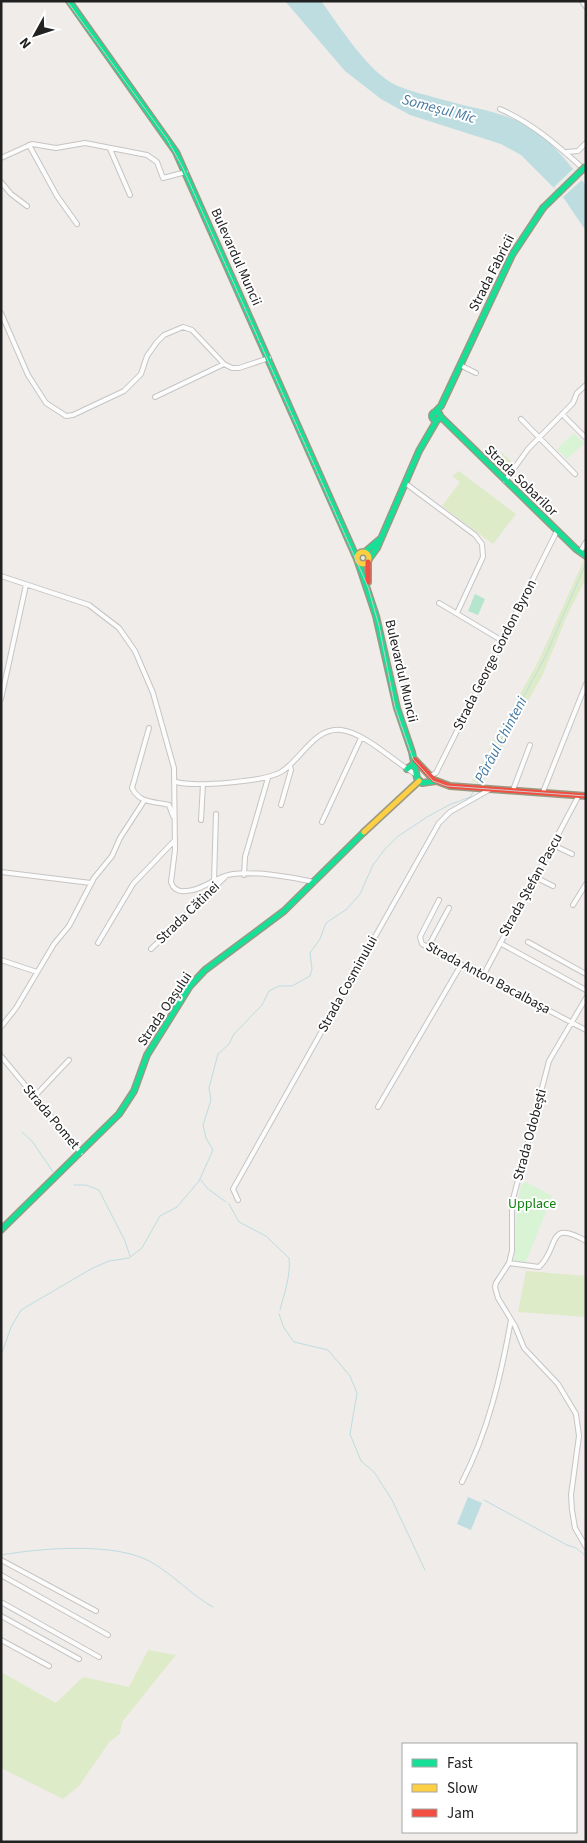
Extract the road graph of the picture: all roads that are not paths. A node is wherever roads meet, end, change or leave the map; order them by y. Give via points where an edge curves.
1 (68, 1) edge
2 (582, 1) edge
3 (586, 7) edge
4 (500, 109) dead end
5 (586, 143) edge
6 (29, 145) junction
7 (110, 149) junction
8 (578, 150) junction
9 (566, 152) junction
10 (1, 158) edge
11 (578, 163) junction
12 (586, 166) edge
13 (586, 171) edge
14 (186, 172) junction
15 (1, 182) edge
16 (130, 195) dead end
17 (27, 206) dead end
18 (77, 224) dead end
19 (1, 313) edge
20 (269, 358) junction
21 (224, 364) junction
22 (460, 365) junction
23 (476, 373) dead end
24 (586, 385) edge
25 (155, 397) dead end
26 (562, 414) junction
27 (438, 417) junction
28 (521, 419) dead end
29 (539, 437) junction
30 (586, 438) edge
31 (575, 474) dead end
32 (505, 481) junction
33 (405, 483) junction
34 (557, 531) junction
35 (349, 540) junction
36 (379, 540) junction
37 (586, 542) edge
38 (364, 552) junction
39 (583, 554) edge
40 (369, 560) junction
41 (357, 561) junction
42 (1, 576) edge
43 (26, 585) junction
44 (369, 586) junction
45 (438, 603) dead end
46 (457, 614) junction
47 (501, 640) junction
48 (586, 684) edge
49 (1, 699) edge
50 (150, 728) dead end
51 (361, 738) junction
52 (530, 745) dead end
53 (415, 761) junction
54 (290, 766) junction
55 (407, 769) junction
56 (423, 769) junction
57 (417, 773) junction
58 (430, 776) junction
59 (268, 778) junction
60 (419, 781) junction
61 (436, 781) junction
62 (176, 782) junction
63 (426, 782) junction
64 (203, 784) junction
65 (490, 789) junction
66 (513, 790) junction
67 (543, 792) junction
68 (583, 795) edge
69 (144, 801) junction
70 (281, 805) dead end
71 (216, 814) dead end
72 (174, 818) junction
73 (201, 820) dead end
74 (322, 822) dead end
75 (175, 840) junction
76 (553, 845) junction
77 (572, 854) dead end
78 (1, 872) edge
79 (244, 875) junction
80 (225, 877) junction
81 (535, 877) junction
82 (214, 881) junction
83 (314, 882) junction
84 (91, 883) junction
85 (586, 884) edge
86 (553, 886) dead end
87 (439, 900) dead end
88 (572, 905) dead end
89 (449, 908) dead end
90 (528, 942) dead end
91 (98, 943) dead end
92 (500, 943) junction
93 (428, 947) junction
94 (150, 949) dead end
95 (1, 960) edge
96 (461, 964) junction
97 (37, 972) junction
98 (586, 974) edge
99 (483, 976) junction
100 (586, 990) edge
101 (586, 998) edge
102 (572, 1022) junction
103 (1, 1027) edge
104 (586, 1030) edge
105 (1, 1056) edge
106 (69, 1060) dead end
107 (34, 1097) junction
108 (378, 1107) dead end
109 (81, 1154) junction
110 (238, 1200) dead end
111 (1, 1230) edge
112 (586, 1241) edge
113 (509, 1263) junction
114 (511, 1320) junction
115 (462, 1482) dead end
116 (586, 1548) edge
117 (1, 1560) edge
118 (1, 1576) edge
119 (1, 1602) edge
120 (96, 1611) dead end
121 (1, 1616) edge
122 (108, 1635) dead end
123 (1, 1640) edge
124 (99, 1657) dead end
125 (79, 1659) dead end
126 (49, 1666) dead end

1 - 14 main road, Bulevardul Muncii via 168,138
2 - 3 street
4 - 9 street via 528,123
5 - 8 street
6 - 7 street via 56,148 85,143
6 - 10 street
6 - 18 street via 57,196
7 - 14 street via 150,157 157,162 163,178
7 - 16 street
8 - 9 street
8 - 11 street
9 - 11 street
11 - 13 street
12 - 22 main road, Strada Fabricii, bridge via 543,208 512,255
14 - 20 main road, Bulevardul Muncii
15 - 17 street
19 - 21 street via 32,383 46,403 66,416 119,394 137,378 157,342 164,335 183,328 192,330
20 - 21 street via 235,369
20 - 35 main road, Bulevardul Muncii
21 - 25 street
22 - 23 street
22 - 27 main road, Strada Fabricii
24 - 26 street
26 - 29 street
26 - 30 street
27 - 32 main road, Strada Sobarilor
27 - 33 main road
28 - 29 street
29 - 31 street
29 - 32 street
32 - 34 main road, Strada Sobarilor
33 - 36 main road
33 - 46 street via 482,544 483,557
34 - 39 main road, Strada Sobarilor
34 - 47 street, Strada George Gordon Byron
35 - 38 main road, Bulevardul Muncii
35 - 41 main road, Bulevardul Muncii
36 - 38 main road
36 - 40 main road
37 - 39 street
38 - 40 main road, Bulevardul Muncii
38 - 41 main road via 358,555
40 - 41 main road via 364,564
40 - 44 main road, Bulevardul Muncii
41 - 44 main road, Bulevardul Muncii
42 - 43 street
43 - 49 street
43 - 62 street via 89,605 113,622 127,638 153,693
44 - 53 main road, Bulevardul Muncii via 397,706
45 - 46 street
46 - 47 street
47 - 58 street, Strada George Gordon Byron via 436,773
48 - 67 street
50 - 69 street via 132,788
51 - 54 street via 340,730 324,734 310,743
51 - 55 street
51 - 74 street
52 - 66 street
53 - 55 main road
53 - 56 main road, Bulevardul Muncii
53 - 57 main road, Bulevardul Muncii
54 - 59 street
54 - 70 street
55 - 57 street
56 - 57 main road
56 - 58 main road, Bulevardul Muncii
57 - 60 main road, Bulevardul Muncii
58 - 61 main road
58 - 63 main road
59 - 64 street
59 - 79 street via 245,857
60 - 63 main road
60 - 83 main road, Strada Oașului
61 - 63 main road
61 - 65 main road
62 - 64 street
62 - 72 street
64 - 73 street
65 - 66 main road
65 - 110 street, Strada Cosminului via 450,812 439,823 233,1189
66 - 67 main road
67 - 68 main road
68 - 76 street, Strada Ștefan Pascu
69 - 72 street via 169,805
69 - 84 street via 112,856
71 - 82 street
72 - 75 street
75 - 82 street via 172,886 188,891
75 - 91 street via 133,884
76 - 77 street
76 - 81 street, Strada Ștefan Pascu
78 - 84 street
79 - 80 street
79 - 83 street via 286,876
80 - 82 street
80 - 94 street, Strada Cătinei
81 - 86 street
81 - 92 street, Strada Ștefan Pascu
83 - 109 main road, Strada Oașului via 284,911 205,970 190,986 147,1055 129,1101
84 - 97 street via 69,926
85 - 88 street
87 - 93 street, Strada Anton Bacalbașa via 420,937 420,942
89 - 93 street
90 - 98 street
92 - 99 street, Strada Ștefan Pascu
92 - 100 street
93 - 96 street, Strada Anton Bacalbașa
95 - 97 street
96 - 99 street, Strada Anton Bacalbașa
96 - 108 street
97 - 103 street
99 - 102 street, Strada Anton Bacalbașa
101 - 102 street, Strada Odobești
102 - 104 street, Strada Anton Bacalbașa
102 - 113 street, Strada Odobești via 549,1061 512,1204
105 - 107 street, Strada Pomet
106 - 107 street
107 - 109 street, Strada Pomet
109 - 111 main road, Strada Oașului
112 - 113 street via 566,1232 558,1233 546,1260 539,1267
113 - 114 street, Strada Odobești via 495,1287
114 - 115 street via 489,1415 471,1468
114 - 116 street, Strada Odobești via 524,1348 558,1384 578,1419 571,1495 576,1528
117 - 120 street
118 - 122 street
119 - 124 street
121 - 125 street
123 - 126 street

